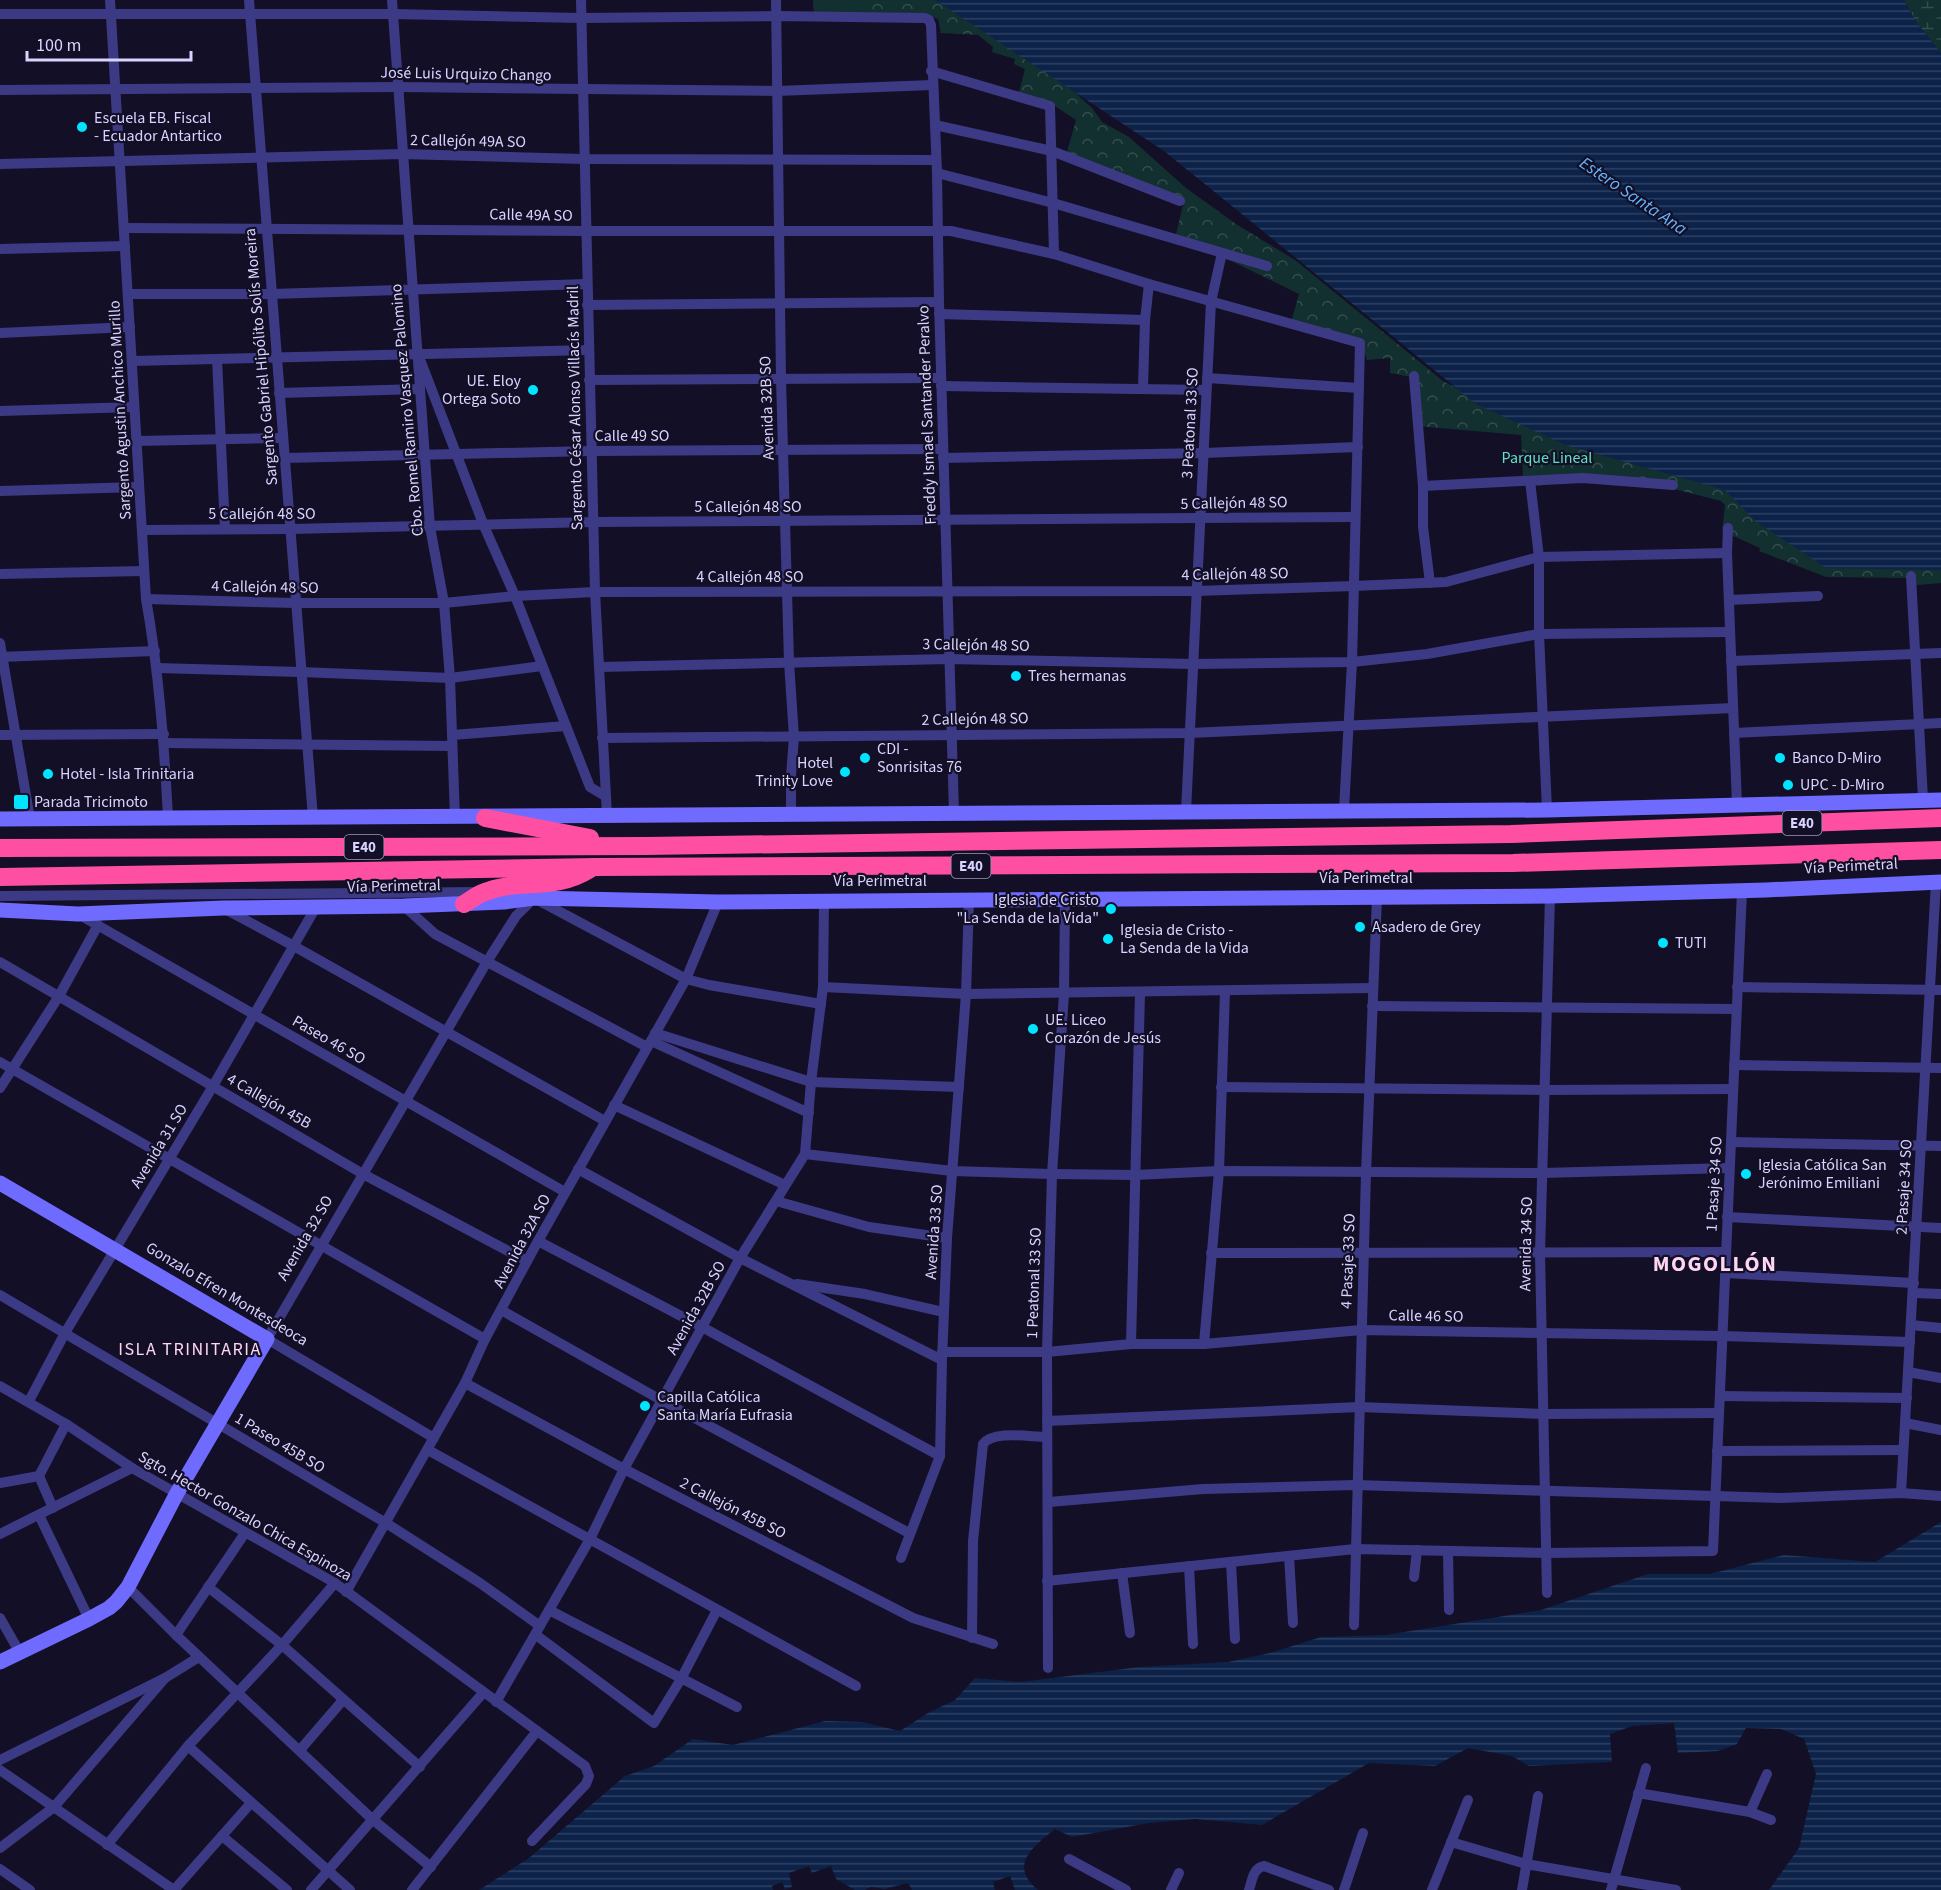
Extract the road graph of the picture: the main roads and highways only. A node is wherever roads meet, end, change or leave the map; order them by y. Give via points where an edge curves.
1 (485, 818) road end
2 (1941, 818) edge
3 (1511, 834) junction
4 (645, 846) junction
5 (0, 848) edge
6 (1941, 850) edge
7 (1513, 863) junction
8 (594, 867) junction
9 (0, 877) edge
10 (464, 904) road end

1 - 4 highway
2 - 3 highway, E40
3 - 4 highway, E40
3 - 7 highway
4 - 5 highway, E40
6 - 7 highway, Vía Perimetral / E40
7 - 8 highway, Vía Perimetral / E40
8 - 9 highway, Vía Perimetral / E40
8 - 10 highway via 562,882 485,891

